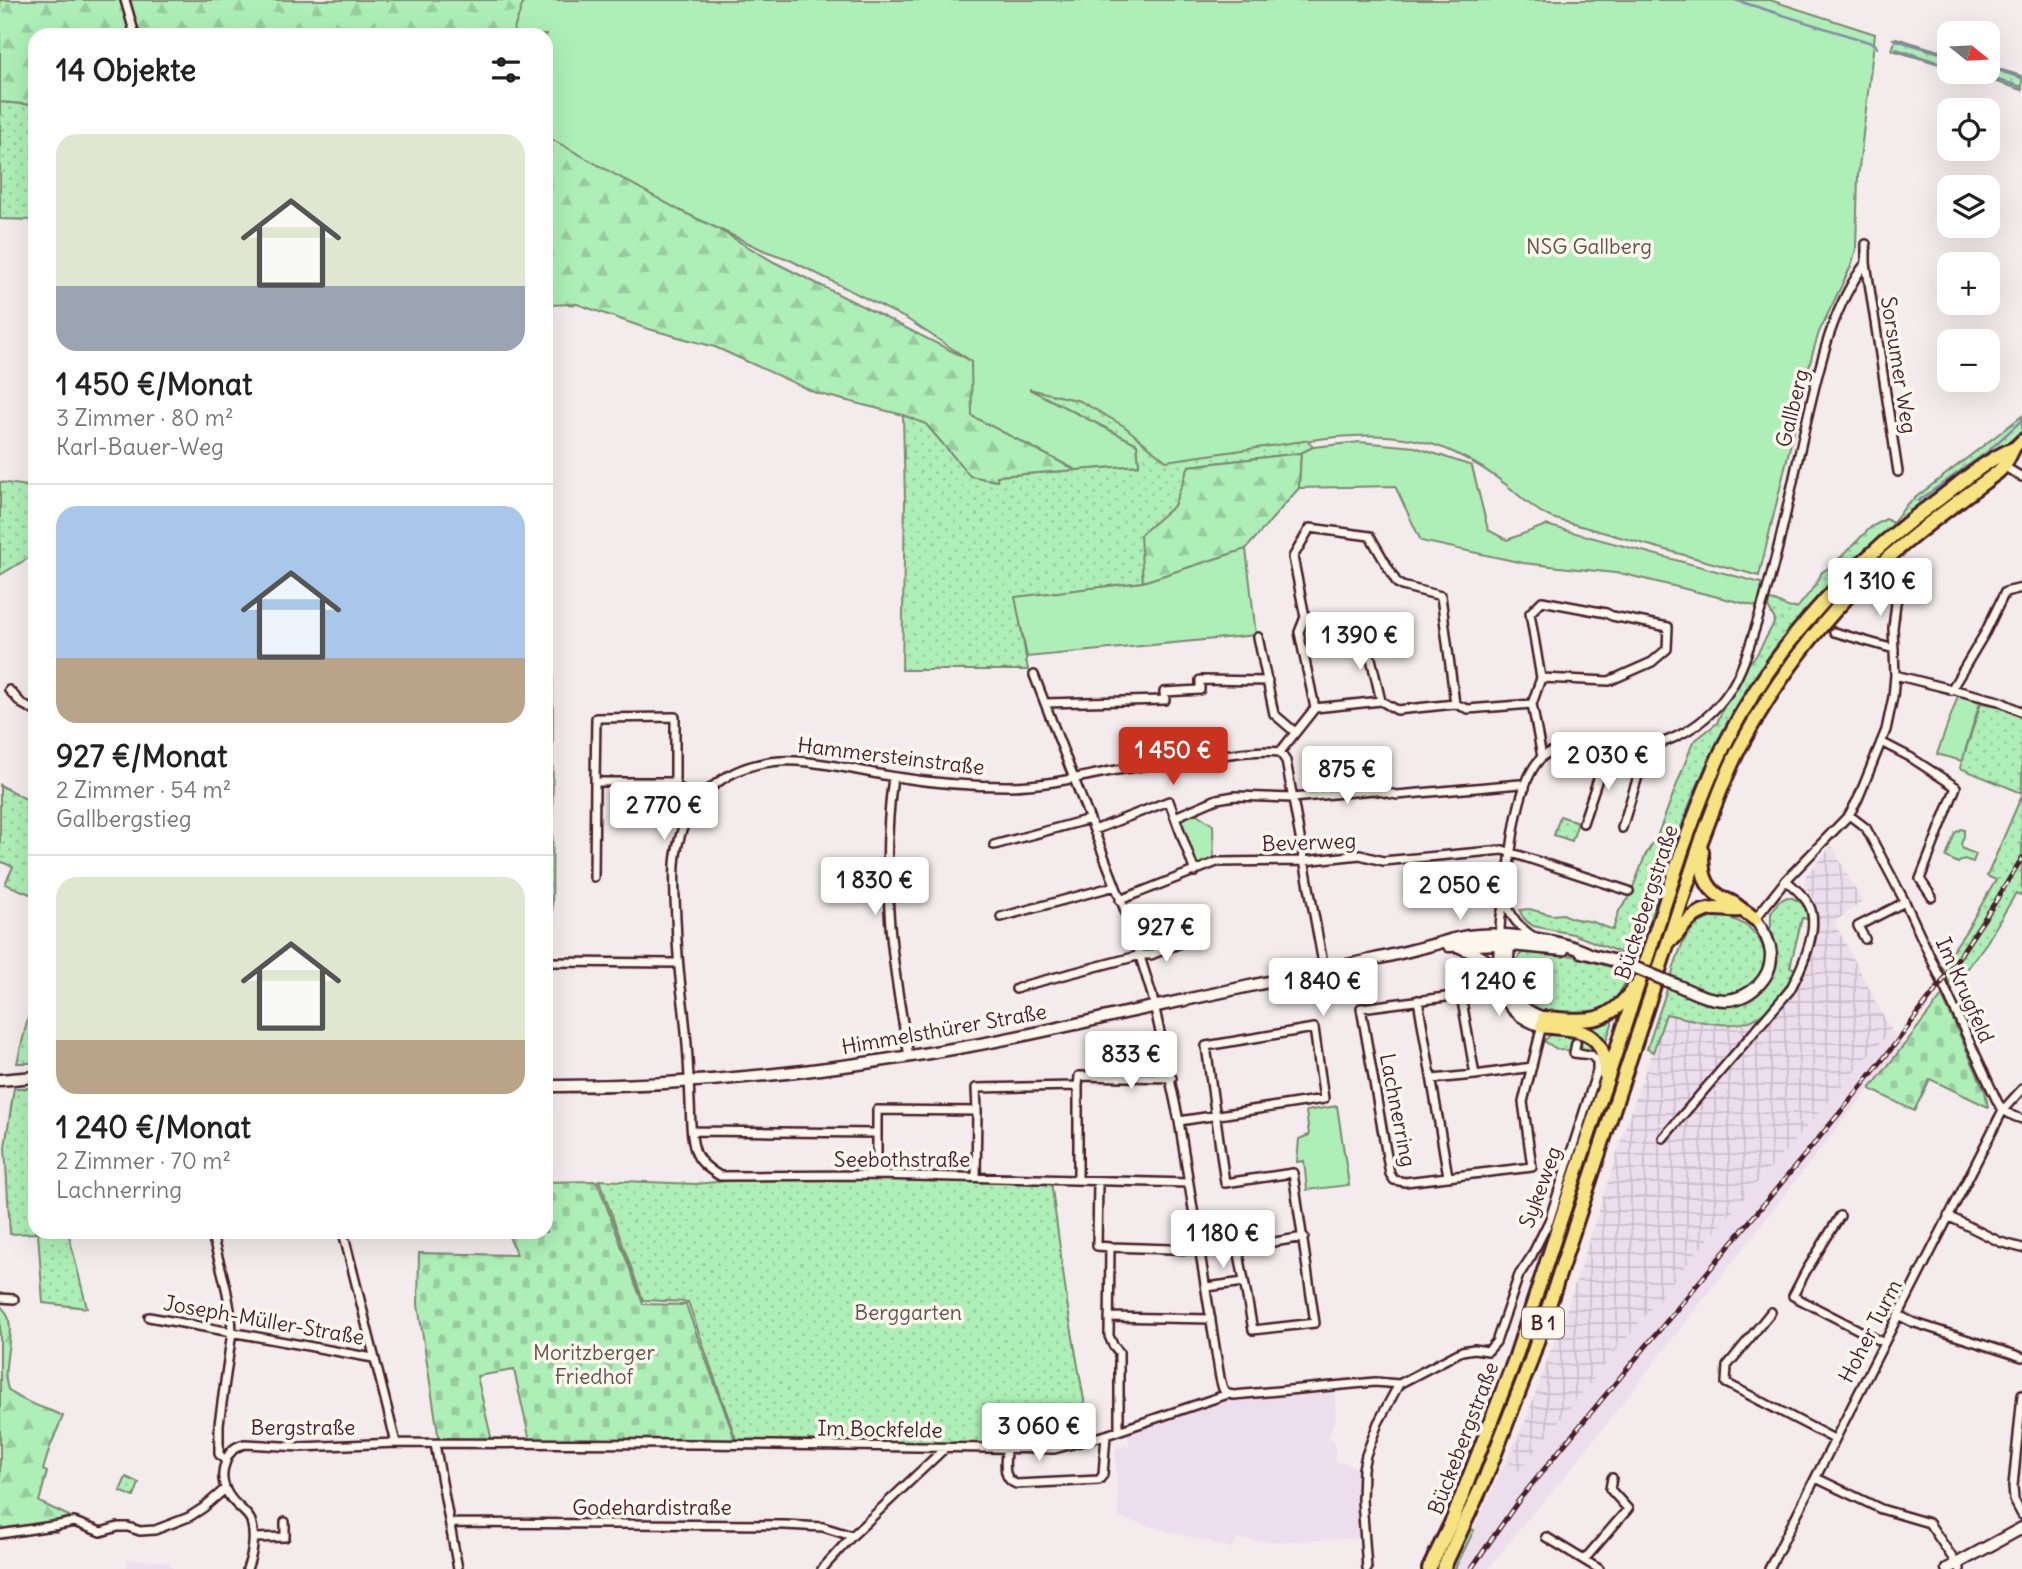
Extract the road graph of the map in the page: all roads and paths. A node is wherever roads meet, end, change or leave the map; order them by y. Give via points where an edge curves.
1 (125, 0) edge
2 (133, 28) edge
3 (1866, 244) dead end
4 (1866, 263) junction
5 (2018, 444) edge
6 (2010, 470) dead end
7 (1898, 472) dead end
8 (2022, 477) edge
9 (1908, 566) dead end
10 (2022, 588) edge
11 (1834, 632) dead end
12 (1258, 636) dead end
13 (1366, 637) dead end
14 (1894, 649) junction
15 (1034, 675) dead end
16 (1895, 676) junction
17 (1541, 678) junction
18 (1268, 681) junction
19 (9, 690) dead end
20 (1951, 690) junction
21 (1381, 701) junction
22 (1045, 703) junction
23 (1455, 704) junction
24 (1532, 704) junction
25 (28, 707) edge
26 (1315, 708) junction
27 (2022, 712) edge
28 (1295, 732) junction
29 (1881, 742) junction
30 (1647, 747) junction
31 (1280, 752) junction
32 (1607, 752) junction
33 (1542, 757) junction
34 (893, 777) junction
35 (1075, 779) junction
36 (595, 782) junction
37 (675, 782) junction
38 (1525, 788) junction
39 (1293, 797) junction
40 (697, 802) junction
41 (1849, 815) junction
42 (1175, 817) junction
43 (1090, 819) junction
44 (1583, 823) dead end
45 (1622, 828) dead end
46 (1094, 830) junction
47 (1702, 839) junction
48 (994, 845) dead end
49 (1510, 852) junction
50 (1304, 861) junction
51 (1195, 872) junction
52 (594, 877) dead end
53 (1786, 880) junction
54 (1115, 886) junction
55 (1629, 891) dead end
56 (1932, 897) dead end
57 (1120, 900) junction
58 (1506, 900) junction
59 (1905, 902) junction
60 (1740, 910) junction
61 (1511, 916) junction
62 (1000, 918) dead end
63 (1755, 919) junction
64 (1538, 939) junction
65 (1865, 939) dead end
66 (1505, 940) junction
67 (1186, 941) dead end
68 (1455, 945) junction
69 (1424, 947) junction
70 (1588, 953) junction
71 (1665, 953) junction
72 (1141, 955) junction
73 (553, 962) edge
74 (678, 963) junction
75 (1324, 969) junction
76 (1499, 974) junction
77 (1641, 978) junction
78 (1016, 989) dead end
79 (1418, 1000) junction
80 (1155, 1007) junction
81 (1543, 1022) junction
82 (1576, 1043) dead end
83 (909, 1056) junction
84 (1532, 1067) junction
85 (1475, 1075) junction
86 (28, 1078) edge
87 (1172, 1078) junction
88 (1432, 1079) junction
89 (0, 1080) edge
90 (689, 1082) junction
91 (553, 1086) edge
92 (1078, 1086) junction
93 (1605, 1088) junction
94 (2022, 1089) edge
95 (2003, 1110) junction
96 (977, 1111) junction
97 (1215, 1115) junction
98 (2022, 1119) edge
99 (1180, 1121) junction
100 (692, 1131) junction
101 (877, 1133) junction
102 (1663, 1138) dead end
103 (877, 1175) junction
104 (1448, 1176) junction
105 (976, 1177) junction
106 (1079, 1180) junction
107 (1098, 1181) junction
108 (1189, 1183) junction
109 (1840, 1216) dead end
110 (1948, 1216) junction
111 (1304, 1237) junction
112 (213, 1239) edge
113 (345, 1239) edge
114 (1110, 1247) junction
115 (2022, 1248) edge
116 (1201, 1250) junction
117 (1244, 1282) junction
118 (1207, 1287) junction
119 (0, 1298) edge
120 (14, 1299) dead end
121 (1771, 1312) dead end
122 (1898, 1315) junction
123 (149, 1317) dead end
124 (1109, 1317) junction
125 (1211, 1319) junction
126 (232, 1332) junction
127 (1884, 1343) junction
128 (2022, 1357) edge
129 (373, 1358) junction
130 (1399, 1384) junction
131 (1228, 1394) junction
132 (2022, 1395) edge
133 (1119, 1430) junction
134 (1106, 1435) junction
135 (1834, 1439) junction
136 (396, 1443) junction
137 (435, 1444) junction
138 (945, 1448) junction
139 (1006, 1448) junction
140 (226, 1461) junction
141 (1612, 1478) dead end
142 (1815, 1478) junction
143 (225, 1489) junction
144 (2022, 1515) edge
145 (285, 1522) dead end
146 (450, 1523) junction
147 (2022, 1528) edge
148 (0, 1534) edge
149 (852, 1536) junction
150 (1546, 1537) dead end
151 (254, 1538) junction
152 (1584, 1560) junction
153 (1959, 1566) edge
154 (247, 1569) edge
155 (458, 1569) edge
156 (821, 1569) edge
157 (1367, 1569) edge
158 (1429, 1569) edge
159 (1443, 1569) edge
160 (1599, 1569) edge
161 (1769, 1569) edge
162 (1947, 1569) edge

1 - 2 street
3 - 4 street
4 - 7 street, Sorsumer Weg
4 - 30 street, Gallberg via 1824,348 1768,588 1740,671 1722,700 1692,729
5 - 47 highway, Bückebergstraße / B 1 via 1998,472 1862,582 1803,648 1740,747
5 - 77 highway, Bückebergstraße / B 1 via 1879,546 1817,608 1769,670 1737,723 1702,797
6 - 8 street
9 - 14 street via 1896,603
10 - 20 street via 2005,592
11 - 14 street
12 - 18 street
13 - 21 street
14 - 16 street
15 - 22 street
16 - 20 street
16 - 29 street
17 - 17 street via 1609,681 1652,662 1667,649 1668,626 1542,601 1530,613
17 - 24 street
18 - 22 street via 1200,680 1200,690 1164,692 1164,700
18 - 28 street via 1274,714
19 - 25 street
20 - 27 street
21 - 23 street via 1397,710
21 - 26 street
22 - 35 street
23 - 24 street via 1468,709
23 - 26 street via 1441,596 1397,583 1370,536 1310,528 1293,557 1306,617 1299,632
24 - 33 street
26 - 28 street
28 - 31 street
29 - 41 street
29 - 56 street via 1956,786 1920,879
30 - 32 street, Gallberg
30 - 45 street
31 - 35 street, Hammersteinstraße via 1191,759
31 - 39 street
32 - 33 street, Gallberg via 1559,750
32 - 44 street
33 - 38 street
34 - 35 street, Hammersteinstraße via 978,786
34 - 40 street, Hammersteinstraße via 798,761 769,762 725,777
34 - 83 street via 886,877 895,977
35 - 43 street
36 - 37 street
36 - 37 street via 596,718 675,717
36 - 52 street
37 - 40 street
38 - 39 street via 1520,784 1397,795 1373,790
38 - 49 street
39 - 42 street via 1217,799
39 - 50 street
40 - 74 street, Hammersteinstraße via 676,856
41 - 53 street
41 - 59 street, Im Krugfeld via 1866,828
42 - 46 street via 1169,800
42 - 51 street
43 - 46 street
43 - 48 street
46 - 54 street
47 - 60 highway via 1707,884
47 - 71 highway, Bückebergstraße / B 1
49 - 50 street, Beverweg via 1383,861 1360,855
49 - 55 street, Beverweg
49 - 58 street
50 - 51 street, Beverweg via 1217,862
50 - 75 street
51 - 57 street, Beverweg
53 - 63 street
53 - 102 street via 1811,910 1808,951 1800,972 1790,990
54 - 57 street
54 - 62 street
57 - 72 street
58 - 61 street
58 - 66 street via 1501,915
59 - 65 street via 1857,926
59 - 95 street, Im Krugfeld
60 - 63 highway
60 - 71 highway via 1710,909 1693,916
61 - 64 street
61 - 66 street
63 - 70 street, Himmelsthürer Straße, bridge via 1771,954 1767,973 1753,990 1735,999 1715,999
64 - 66 street, Himmelsthürer Straße
64 - 70 street, Himmelsthürer Straße
66 - 68 street, Himmelsthürer Straße
66 - 69 street, Himmelsthürer Straße via 1468,936
66 - 70 street, Himmelsthürer Straße
66 - 76 street
66 - 81 street via 1511,993
67 - 72 street
68 - 69 street, Himmelsthürer Straße
68 - 76 street via 1484,958
69 - 75 street, Himmelsthürer Straße
71 - 159 highway, Bückebergstraße / B 1 via 1530,1363 1485,1479
72 - 78 street
72 - 80 street
73 - 74 street
74 - 90 street, Hammersteinstraße
75 - 80 street, Himmelsthürer Straße
76 - 81 street via 1504,997 1515,1012 1527,1021
77 - 81 highway via 1624,1003 1604,1016
77 - 93 highway, Bückebergstraße / B 1
79 - 85 street, Lachnerring via 1461,995
79 - 88 street, Lachnerring
79 - 104 street, Lachnerring via 1361,1007 1390,1174 1405,1182
80 - 83 street, Himmelsthürer Straße
80 - 87 street
81 - 84 street
81 - 93 highway via 1595,1039 1605,1056
82 - 130 street, Sykeweg via 1574,1053 1591,1055 1597,1070 1549,1221 1519,1275 1496,1342 1488,1351 1462,1351
83 - 90 street, Himmelsthürer Straße via 815,1071
84 - 85 street, Lachnerring
84 - 104 street, Lachnerring via 1523,1102 1532,1167
85 - 88 street, Lachnerring
86 - 89 street
87 - 92 street via 1080,1076
87 - 99 street
88 - 104 street, Lachnerring
90 - 91 street, Himmelsthürer Straße
90 - 100 street, Seebothstraße
92 - 96 street via 976,1088
92 - 106 street
93 - 158 highway, Bückebergstraße / B 1 via 1502,1394
94 - 95 street, Hoher Turm
95 - 98 street
95 - 110 street, Hoher Turm
96 - 101 street via 877,1110
96 - 105 street
97 - 97 street via 1324,1099 1314,1028 1206,1046
97 - 99 street
97 - 111 street via 1226,1183 1293,1173
99 - 108 street
100 - 101 street
100 - 103 street, Seebothstraße via 695,1152 720,1177
101 - 103 street
103 - 105 street, Seebothstraße
105 - 106 street, Seebothstraße
106 - 107 street, Seebothstraße
107 - 108 street, Seebothstraße
107 - 114 street via 1097,1246
108 - 116 street
109 - 127 street via 1793,1296
110 - 115 street
110 - 122 street, Hoher Turm
111 - 117 street via 1238,1248
111 - 117 street via 1315,1323 1253,1330
112 - 126 street
113 - 129 street
114 - 116 street
114 - 124 street
116 - 118 street
117 - 118 street
118 - 125 street
119 - 120 street
121 - 135 street via 1727,1366 1726,1383
122 - 127 street, Hoher Turm
122 - 128 street
123 - 126 street, Joseph-Müller-Straße
124 - 125 street
124 - 133 street via 1109,1336 1119,1352
125 - 131 street via 1220,1378
126 - 129 street, Joseph-Müller-Straße
126 - 140 street via 219,1424 219,1454
127 - 135 street, Hoher Turm
129 - 136 street
130 - 131 street, Im Bockfelde
130 - 157 street via 1373,1434 1363,1469
131 - 133 street, Im Bockfelde
132 - 144 street via 2013,1486
133 - 134 street, Im Bockfelde
134 - 139 street, Im Bockfelde via 1054,1448
134 - 139 street via 1099,1480 1016,1484 1005,1473
135 - 142 street, Hoher Turm
136 - 137 street, Bergstraße
136 - 140 street, Bergstraße via 245,1444 232,1450
137 - 138 street, Im Bockfelde
137 - 146 street
138 - 139 street, Im Bockfelde
138 - 149 street
140 - 143 street
141 - 152 street via 1609,1489 1628,1509
142 - 153 street via 1881,1509 1929,1523
142 - 161 street, Hoher Turm
143 - 148 street via 189,1517 155,1530 118,1527 101,1532 74,1521
143 - 151 street via 250,1518
145 - 151 street via 285,1537
146 - 149 street, Godehardistraße via 785,1525 823,1527
146 - 155 street
147 - 153 street
149 - 156 street
150 - 152 street
151 - 154 street
152 - 160 street
153 - 162 street

